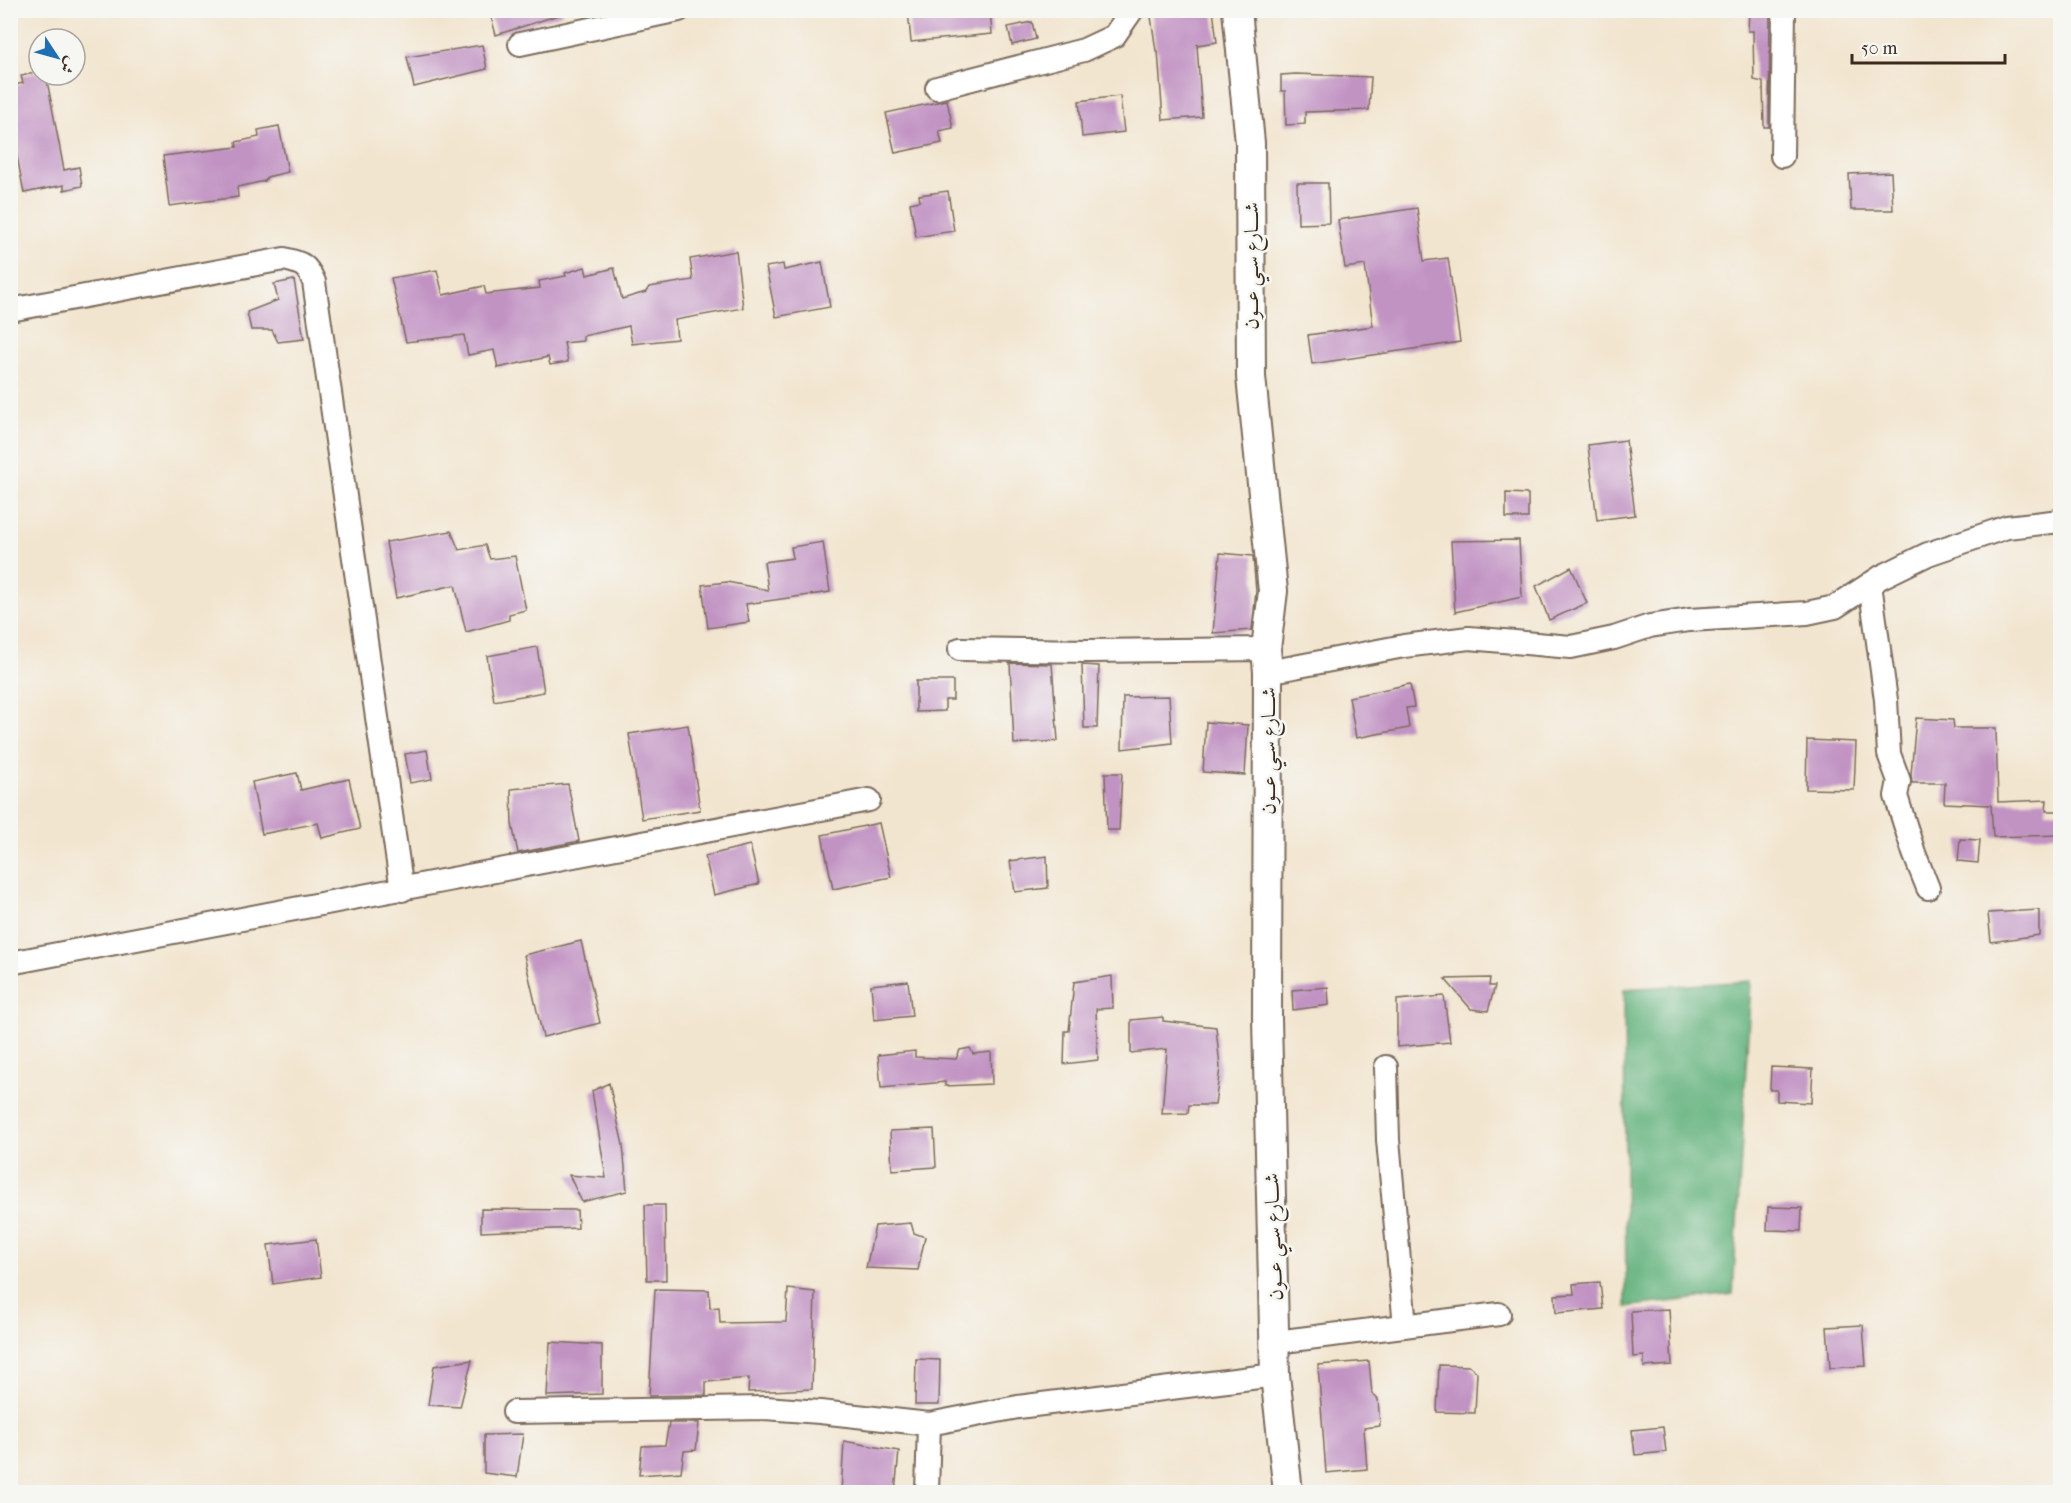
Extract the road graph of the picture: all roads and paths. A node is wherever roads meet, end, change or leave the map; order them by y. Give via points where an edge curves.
1 (1132, 10) edge
2 (1237, 10) edge
3 (1784, 10) edge
4 (673, 11) edge
5 (520, 44) dead end
6 (937, 88) dead end
7 (1782, 156) dead end
8 (10, 310) edge
9 (2061, 521) edge
10 (1870, 584) junction
11 (960, 649) dead end
12 (1267, 660) junction
13 (869, 800) dead end
14 (1928, 888) dead end
15 (402, 890) junction
16 (10, 963) edge
17 (1386, 1068) dead end
18 (1499, 1314) dead end
19 (1405, 1326) junction
20 (1276, 1342) junction
21 (1275, 1375) junction
22 (514, 1412) dead end
23 (929, 1424) junction
24 (927, 1492) edge
25 (1288, 1492) edge

1 - 6 street via 1114,36 1084,51
2 - 12 street, شــــارع ســي عـــون via 1250,143 1251,377 1273,591
3 - 7 street
4 - 5 street
8 - 15 street via 284,259 308,268 314,282 331,394
9 - 10 street via 2007,527 1928,555
10 - 12 street via 1835,608 1689,620 1571,647 1469,638
10 - 14 street via 1886,700 1889,754 1899,781 1896,796
11 - 12 street
12 - 20 street, شــــارع ســي عـــون via 1267,1018
13 - 15 street
15 - 16 street
17 - 19 street via 1388,1140
18 - 19 street
19 - 20 street
20 - 21 street, شــــارع ســي عـــون
21 - 23 street via 1018,1407
21 - 25 street, شــــارع ســي عـــون
22 - 23 street via 765,1408
23 - 24 street

